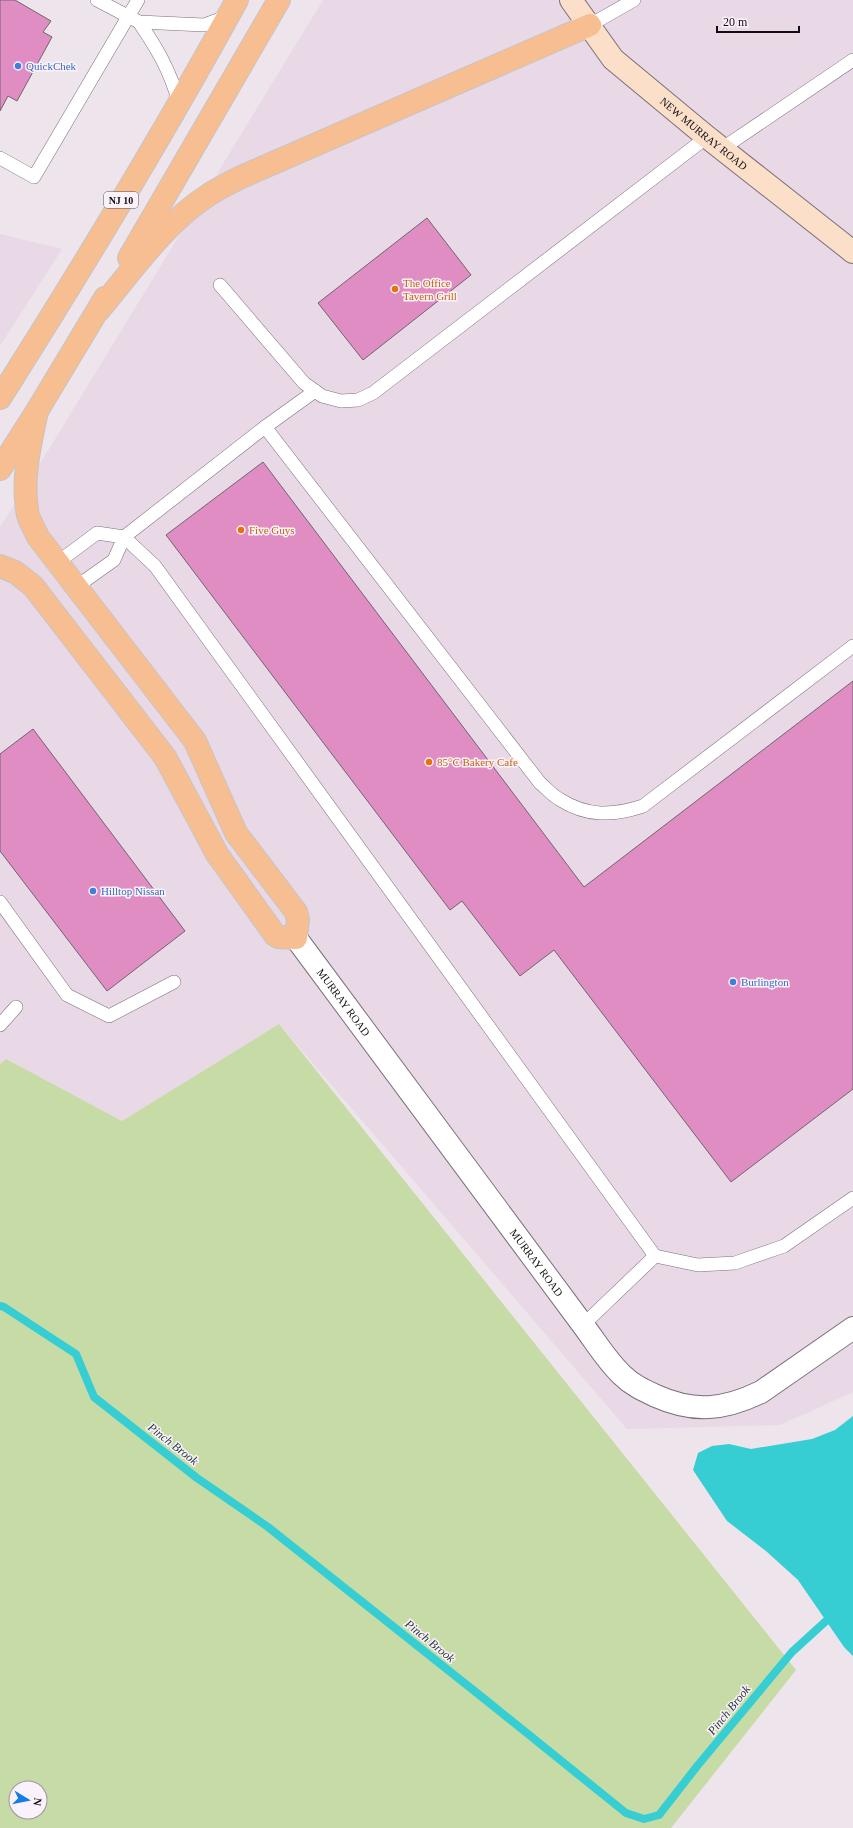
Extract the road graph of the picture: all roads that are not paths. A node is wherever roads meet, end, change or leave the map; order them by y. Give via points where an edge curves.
1 (97, 0) edge
2 (138, 0) edge
3 (279, 0) edge
4 (571, 0) edge
5 (634, 0) edge
6 (233, 8) edge
7 (133, 20) junction
8 (590, 25) junction
9 (853, 60) edge
10 (179, 102) junction
11 (715, 142) junction
12 (0, 158) edge
13 (853, 252) edge
14 (220, 284) dead end
15 (98, 310) junction
16 (315, 390) junction
17 (0, 396) edge
18 (38, 411) junction
19 (265, 427) junction
20 (0, 469) edge
21 (124, 537) junction
22 (57, 563) junction
23 (0, 566) edge
24 (76, 587) junction
25 (853, 646) edge
26 (0, 902) edge
27 (296, 938) junction
28 (174, 982) dead end
29 (16, 1007) dead end
30 (0, 1025) edge
31 (853, 1198) edge
32 (655, 1256) junction
33 (582, 1325) junction
34 (853, 1328) edge

1 - 7 lane
2 - 7 lane
3 - 15 main road
4 - 8 street, NEW MURRAY ROAD
5 - 8 lane
6 - 7 lane via 204,25
6 - 10 main road, NJ 10
7 - 10 lane via 163,59
7 - 12 lane via 34,177
8 - 11 street, NEW MURRAY ROAD via 614,59
8 - 15 main road via 239,178 206,196 157,242
9 - 11 lane via 805,94
10 - 17 main road, NJ 10 via 60,304
11 - 13 street, NEW MURRAY ROAD
11 - 16 lane via 373,393 358,400 341,401 322,396
14 - 16 lane via 304,383
15 - 18 main road
16 - 19 lane
18 - 20 main road
18 - 22 main road via 25,483 28,516 38,537
19 - 21 lane
19 - 25 lane via 534,775 558,799 578,809 606,815 643,806
21 - 22 lane via 97,533
21 - 24 lane via 114,560
21 - 32 lane via 154,566
22 - 24 main road
23 - 27 main road via 15,572 33,586 165,757 217,854 275,935
24 - 27 main road via 195,741 236,833 296,912
26 - 28 lane via 67,995 109,1016
27 - 33 street, MURRAY ROAD
29 - 30 lane
31 - 32 lane via 784,1246 736,1263 698,1266
32 - 33 lane
33 - 34 street, MURRAY ROAD via 622,1375 636,1387 670,1402 688,1407 707,1408 726,1406 760,1392

